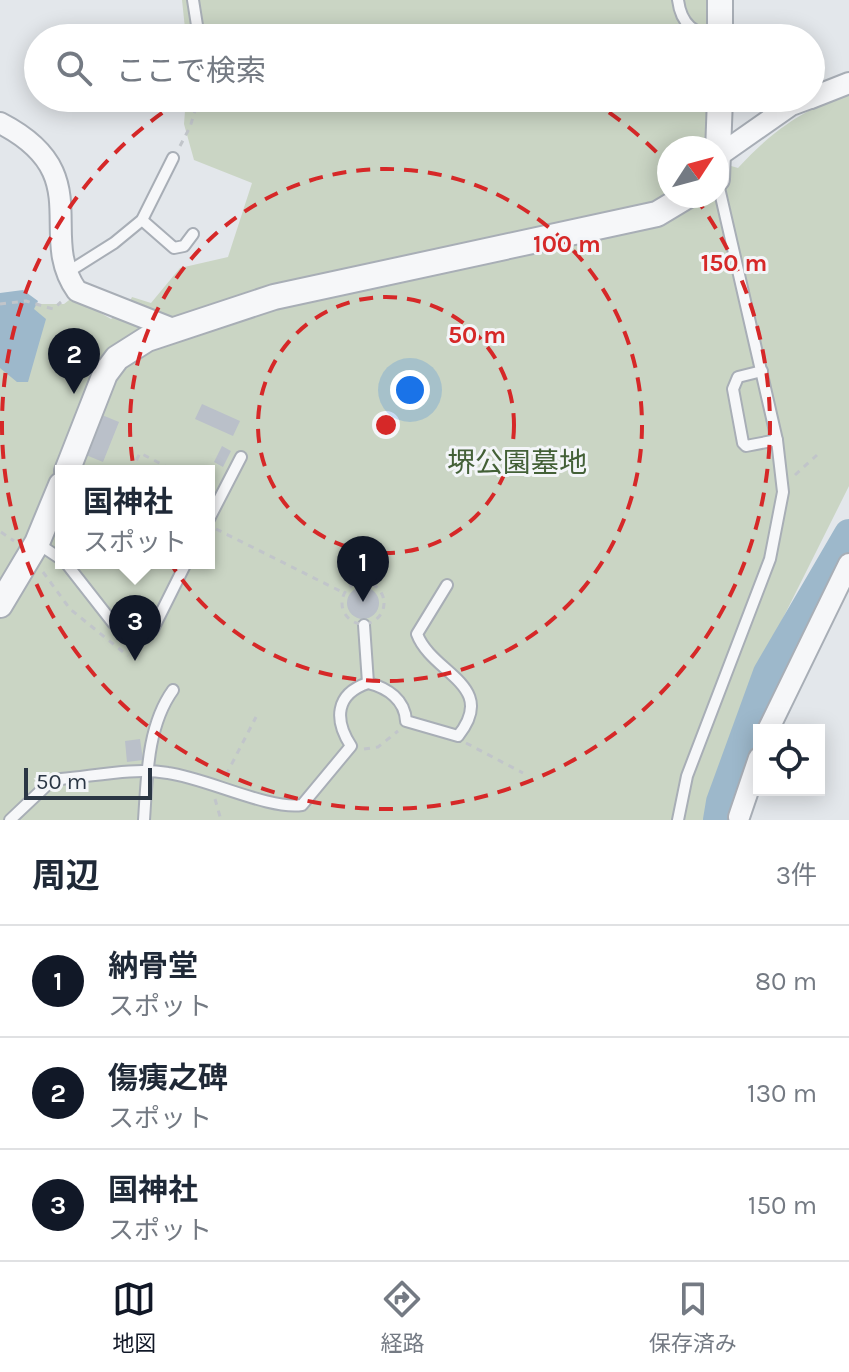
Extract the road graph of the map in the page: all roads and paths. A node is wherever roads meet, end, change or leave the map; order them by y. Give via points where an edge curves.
1 (193, 0) edge
2 (678, 0) edge
3 (720, 0) edge
4 (197, 24) edge
5 (687, 24) edge
6 (720, 24) edge
7 (849, 83) edge
8 (825, 92) edge
9 (195, 112) edge
10 (720, 112) edge
11 (781, 112) edge
12 (0, 123) edge
13 (721, 136) edge
14 (729, 148) edge
15 (173, 158) joint
16 (667, 208) edge
17 (724, 208) edge
18 (142, 220) junction
19 (193, 234) dead end
20 (68, 272) junction
21 (0, 304) edge
22 (53, 309) dead end
23 (173, 329) junction
24 (762, 371) junction
25 (777, 440) junction
26 (817, 455) dead end
27 (241, 457) dead end
28 (69, 465) edge
29 (134, 465) edge
30 (163, 465) edge
31 (795, 475) dead end
32 (55, 500) edge
33 (215, 507) edge
34 (215, 528) edge
35 (1, 532) edge
36 (8, 537) dead end
37 (37, 543) junction
38 (55, 555) edge
39 (849, 564) edge
40 (71, 569) edge
41 (183, 569) edge
42 (47, 577) dead end
43 (447, 585) dead end
44 (344, 593) junction
45 (0, 605) edge
46 (364, 625) junction
47 (128, 656) dead end
48 (368, 683) junction
49 (173, 690) dead end
50 (256, 717) dead end
51 (406, 721) junction
52 (771, 724) edge
53 (458, 736) junction
54 (351, 746) junction
55 (148, 772) junction
56 (523, 773) dead end
57 (753, 776) edge
58 (221, 785) junction
59 (739, 817) dead end
60 (10, 820) edge
61 (144, 820) edge
62 (678, 820) edge

1 - 4 lane
2 - 5 lane
3 - 6 street
7 - 8 street
9 - 15 path
10 - 13 street
11 - 14 street
12 - 20 street via 40,152 58,184
15 - 18 lane
16 - 23 street via 274,297
17 - 24 lane
18 - 19 lane via 174,248 184,246
18 - 20 lane
20 - 23 street via 80,293
21 - 22 path via 26,301
23 - 28 street via 117,358 105,374
24 - 25 lane
24 - 25 lane via 738,377 733,389 743,443
25 - 62 lane via 783,492 770,559 687,776
26 - 31 path
27 - 33 lane
29 - 30 path via 140,453
32 - 37 street
34 - 44 path
35 - 36 path
37 - 38 lane
37 - 45 street
39 - 52 street
40 - 41 lane via 113,623 128,631 153,629
42 - 47 path via 70,609
43 - 53 lane via 417,634 431,659 468,691 472,708
44 - 46 path via 345,615
44 - 46 path via 353,583 367,582 383,594 381,614
46 - 48 lane
48 - 51 lane via 394,695
48 - 54 lane via 357,687 339,708 338,721
49 - 55 lane via 156,725
50 - 58 path
51 - 53 lane
51 - 54 path via 378,747
53 - 56 path
54 - 58 lane via 302,805 287,807
55 - 58 lane
55 - 60 lane via 61,779 48,784
55 - 61 lane
57 - 59 street

